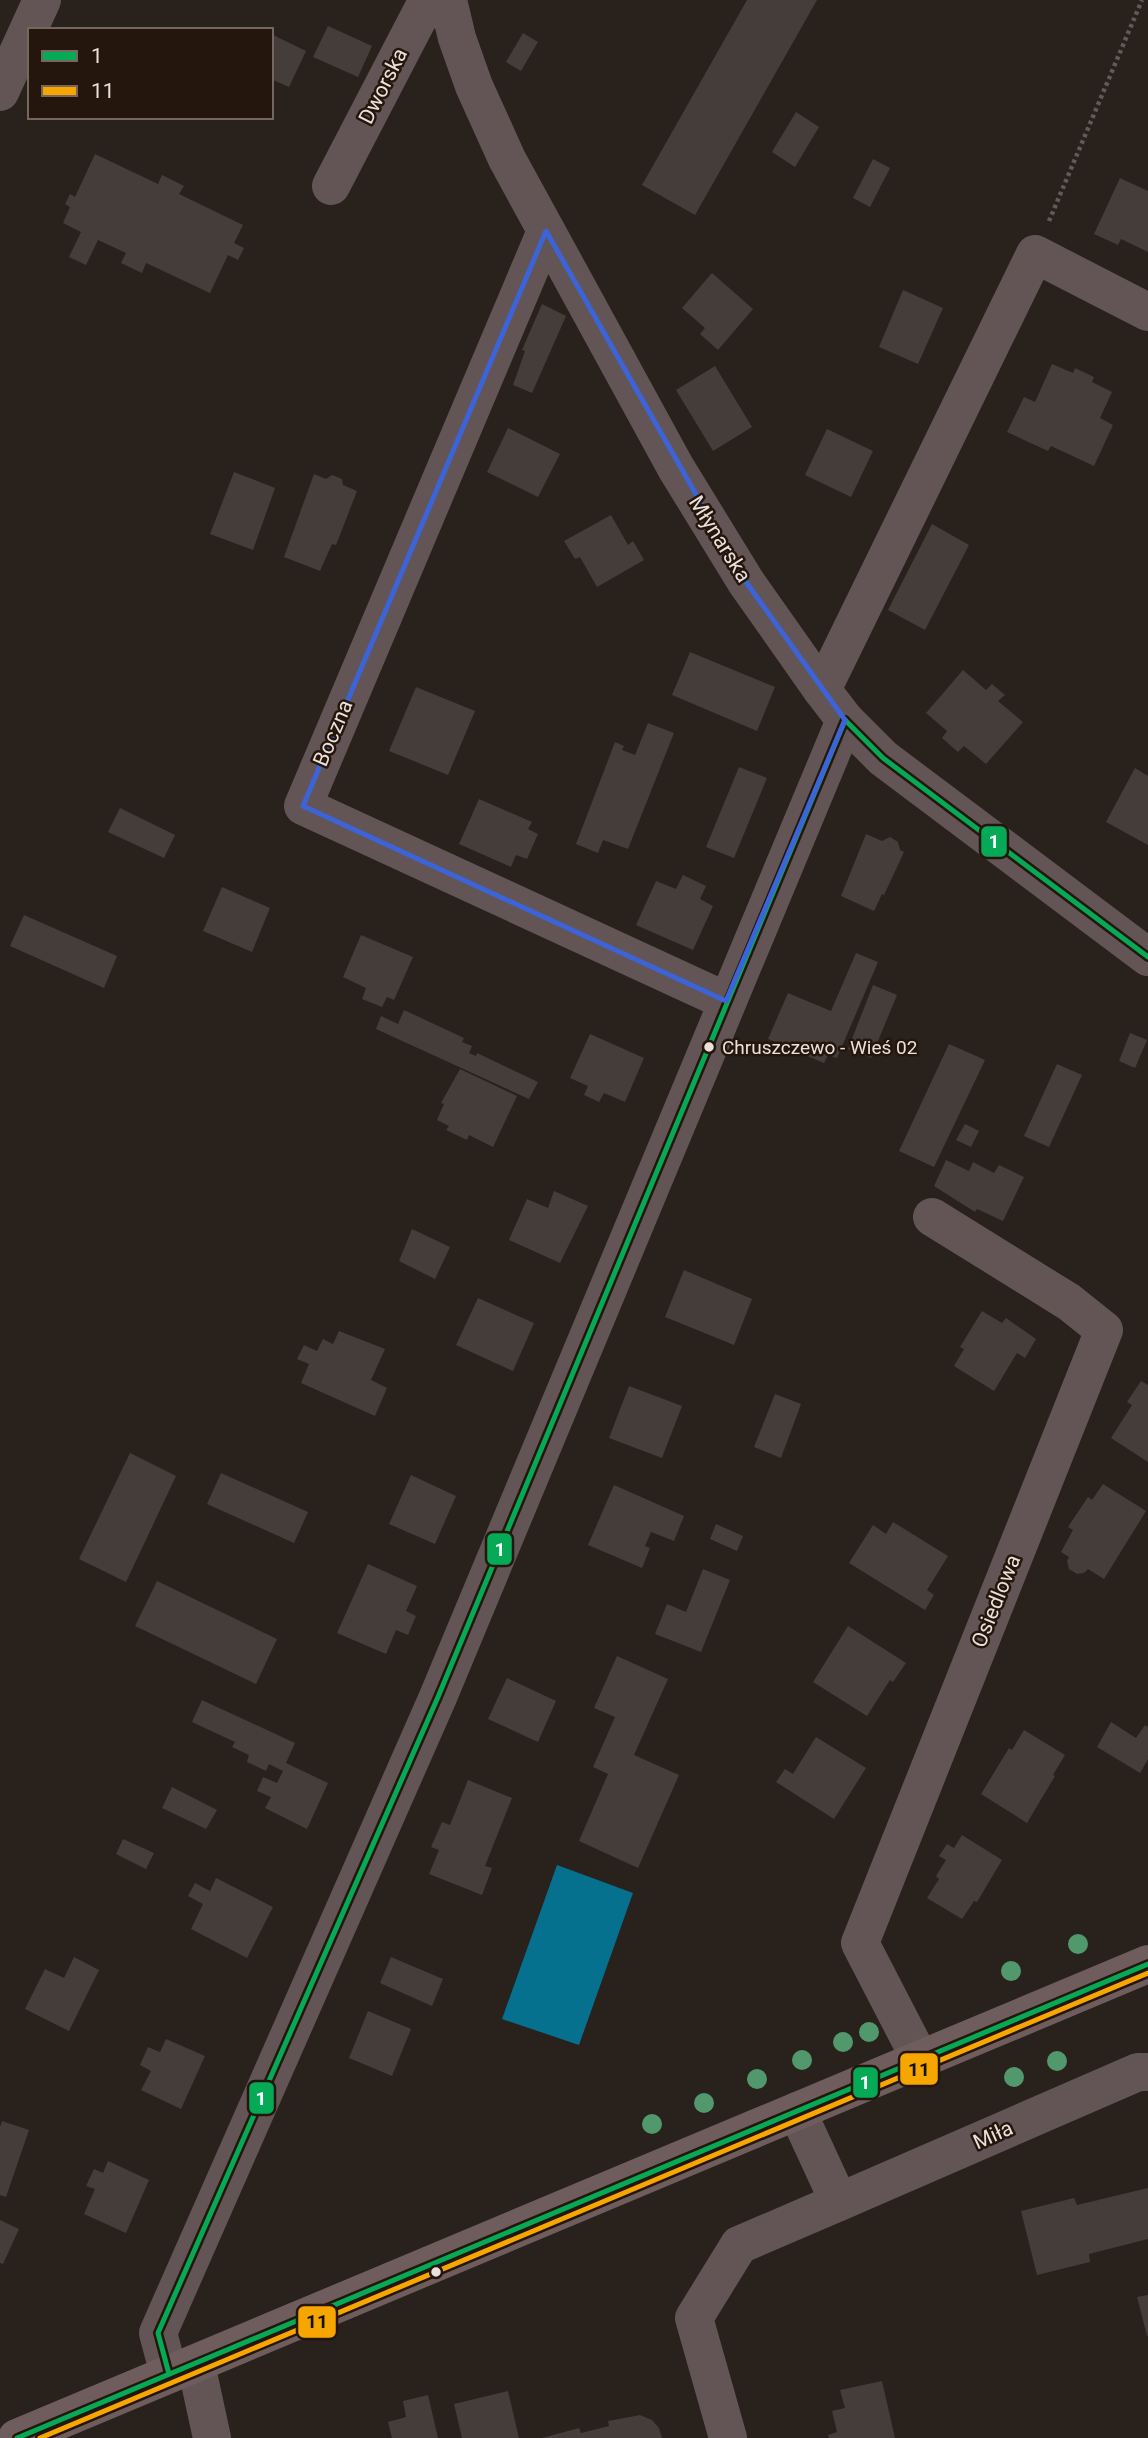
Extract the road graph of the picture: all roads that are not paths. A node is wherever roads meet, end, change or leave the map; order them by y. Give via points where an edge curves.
1 (42, 0) edge
2 (448, 5) edge
3 (29, 28) edge
4 (28, 31) edge
5 (0, 92) edge
6 (331, 186) dead end
7 (546, 231) junction
8 (1148, 312) edge
9 (822, 690) junction
10 (845, 720) junction
11 (1148, 957) edge
12 (726, 1001) junction
13 (932, 1217) dead end
14 (1148, 1964) edge
15 (920, 2059) junction
16 (1148, 2072) edge
17 (797, 2111) junction
18 (839, 2202) junction
19 (182, 2369) junction
20 (17, 2438) edge
21 (212, 2438) edge
22 (728, 2438) edge

1 - 3 street
2 - 6 street, Dworska via 423,9
2 - 7 street, Młynarska via 474,86
4 - 5 street
7 - 9 street, Młynarska via 683,480 746,582
7 - 12 street, Boczna via 303,806
8 - 9 street via 1035,254
9 - 10 street, Młynarska
10 - 11 street, Młynarska via 883,758
10 - 12 street
12 - 19 street via 438,1697 158,2333
13 - 15 street, Osiedlowa via 1069,1302 1104,1330 860,1943
14 - 15 main road
15 - 17 main road
16 - 18 street, Miła via 1138,2072
17 - 18 street
17 - 19 main road
18 - 22 street, Miła via 739,2245 694,2318
19 - 20 main road
19 - 21 street

